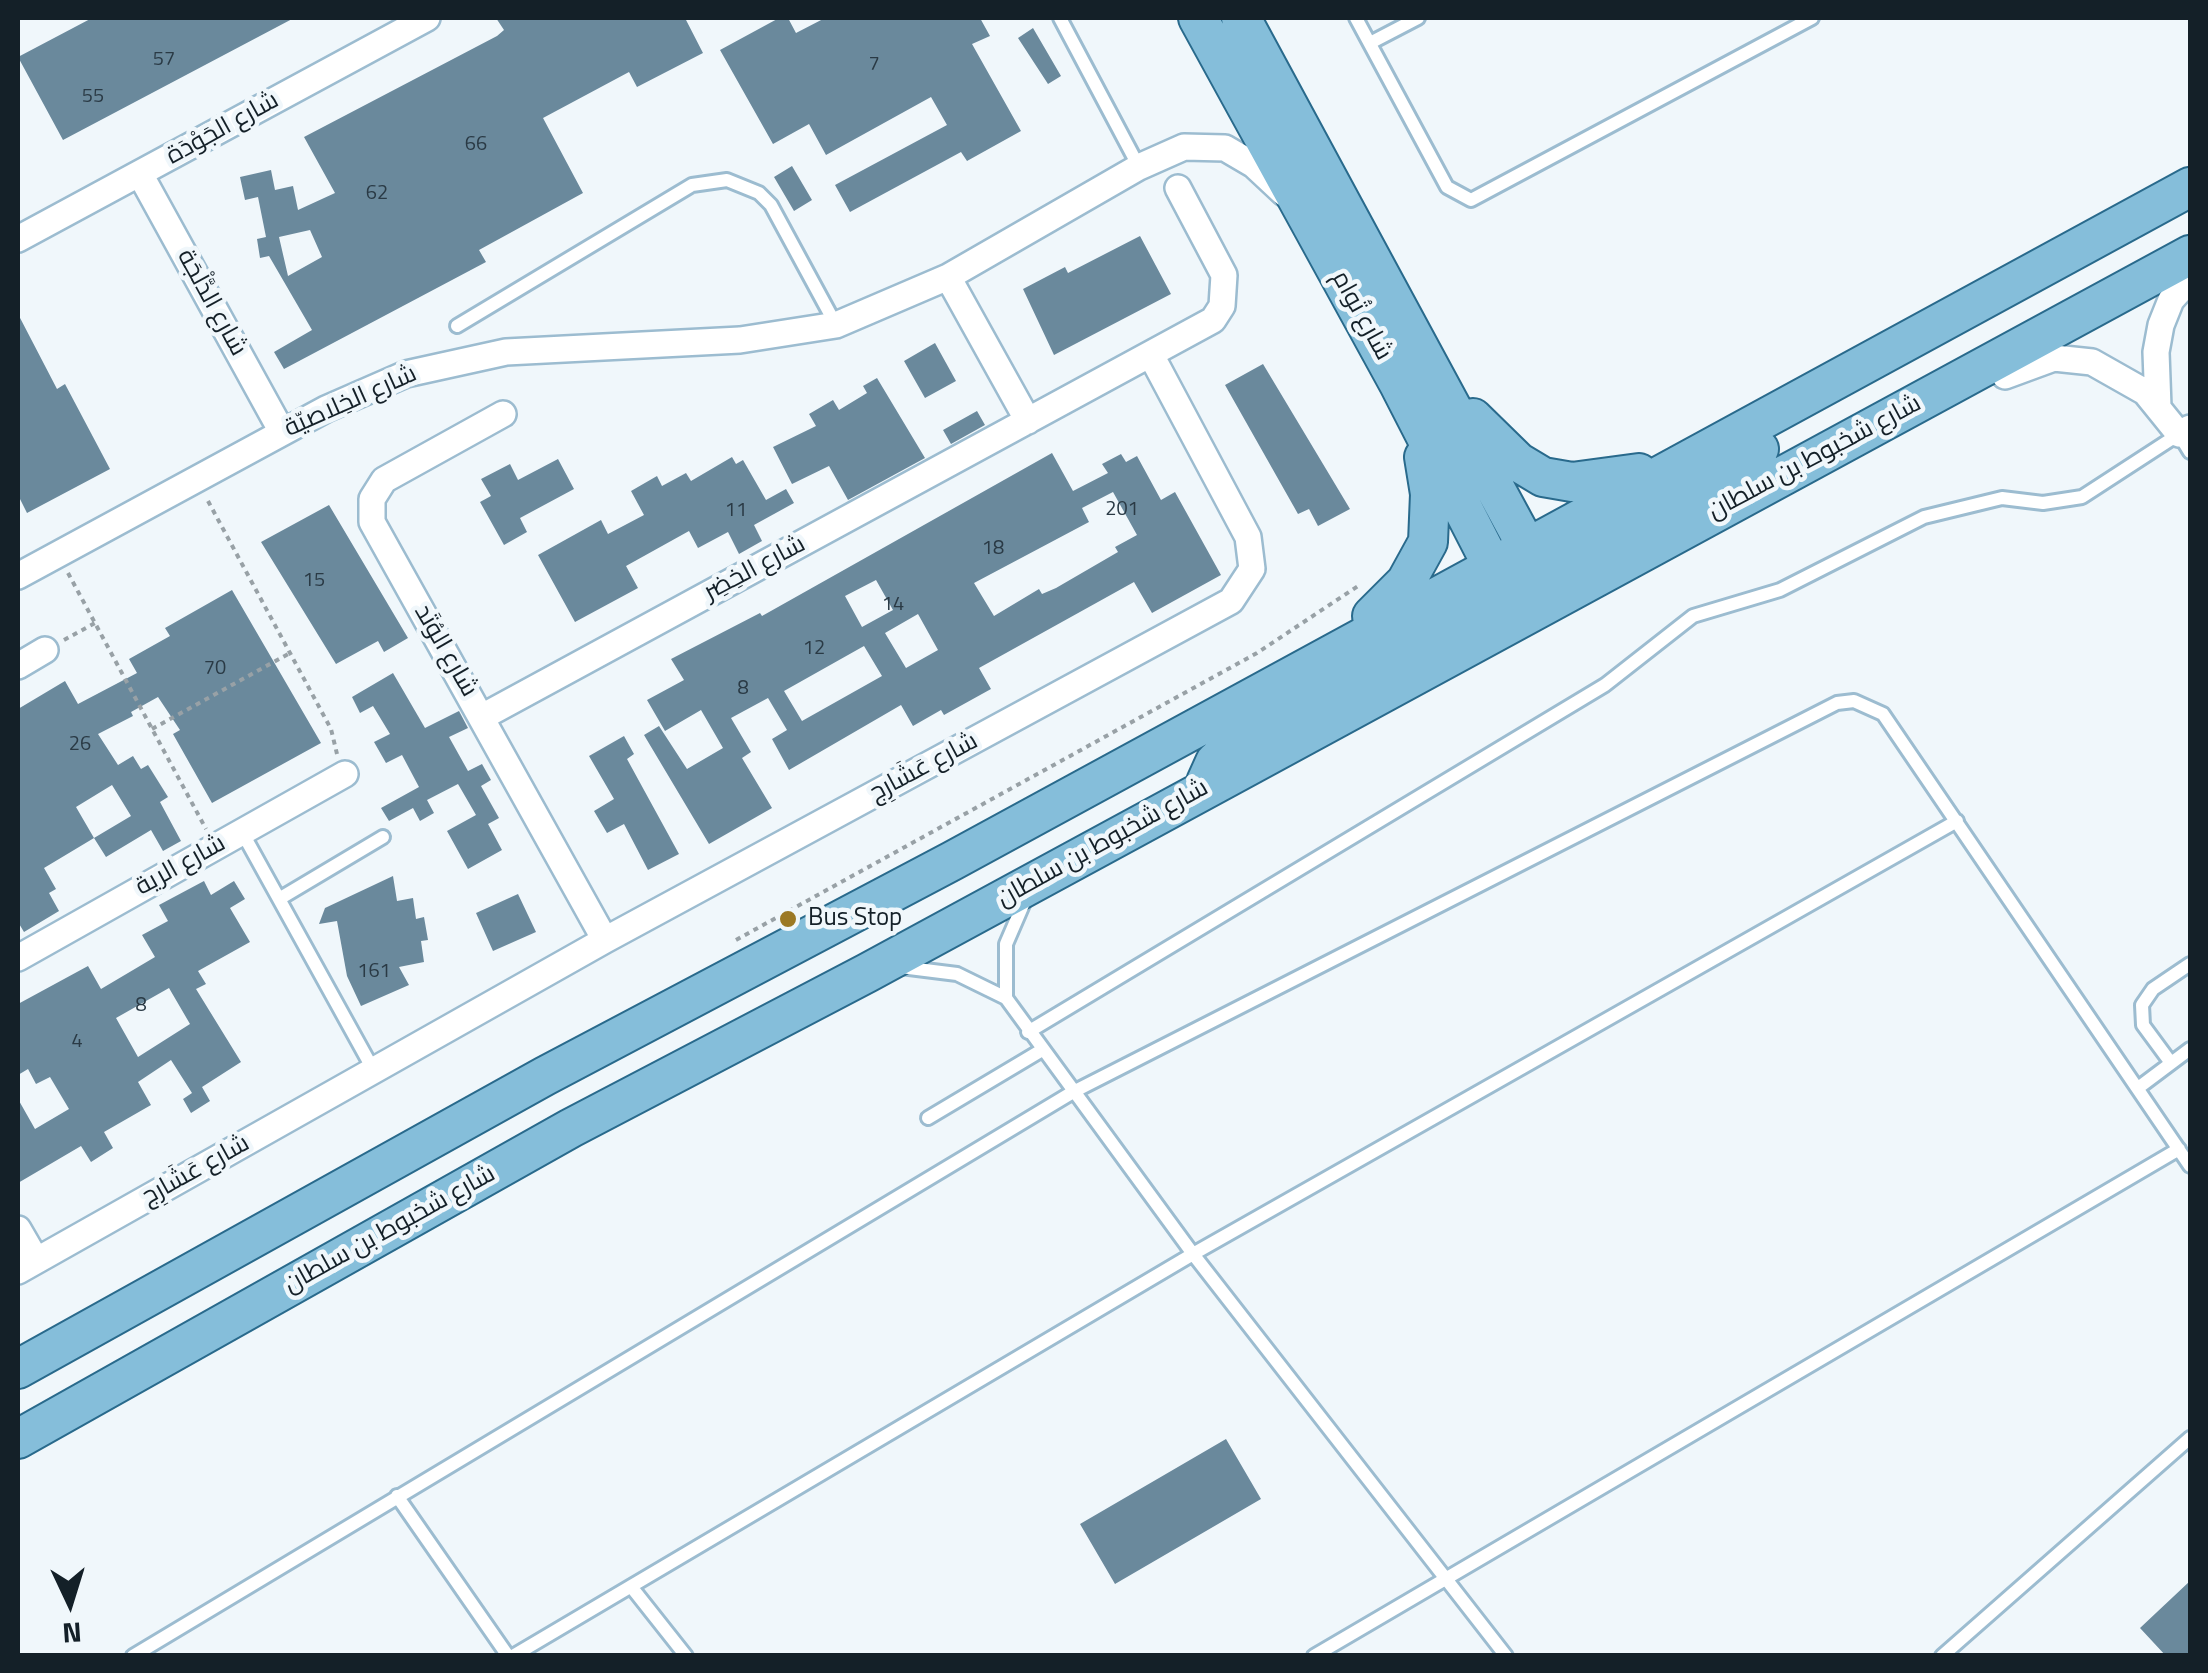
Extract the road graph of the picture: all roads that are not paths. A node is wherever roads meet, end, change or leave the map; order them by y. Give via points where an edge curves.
1 (428, 18) edge
2 (1060, 18) edge
3 (1198, 18) edge
4 (1241, 18) edge
5 (1356, 18) edge
6 (1418, 18) edge
7 (1812, 18) edge
8 (1370, 44) junction
9 (1138, 167) junction
10 (140, 174) junction
11 (2190, 187) edge
12 (1178, 188) dead end
13 (1302, 210) junction
14 (18, 239) edge
15 (2190, 255) edge
16 (948, 277) junction
17 (2190, 279) edge
18 (836, 325) junction
19 (457, 326) dead end
20 (1151, 355) junction
21 (1847, 375) junction
22 (1399, 384) junction
23 (1443, 387) junction
24 (2158, 407) junction
25 (503, 414) dead end
26 (1028, 421) junction
27 (1867, 430) junction
28 (282, 432) junction
29 (2187, 438) edge
30 (1669, 468) junction
31 (1488, 475) junction
32 (18, 576) edge
33 (1523, 582) junction
34 (45, 650) road end
35 (1331, 653) junction
36 (18, 666) edge
37 (482, 717) junction
38 (340, 777) road end
39 (1957, 821) junction
40 (242, 832) junction
41 (383, 838) dead end
42 (1042, 878) junction
43 (279, 899) junction
44 (605, 940) junction
45 (18, 958) edge
46 (2190, 964) edge
47 (867, 973) junction
48 (1006, 998) junction
49 (1028, 1032) junction
50 (1042, 1050) junction
51 (2190, 1050) edge
52 (2171, 1063) junction
53 (374, 1071) junction
54 (2138, 1088) junction
55 (1073, 1092) junction
56 (928, 1118) dead end
57 (2179, 1149) junction
58 (2190, 1166) edge
59 (18, 1228) edge
60 (1193, 1254) junction
61 (27, 1266) edge
62 (18, 1369) edge
63 (2190, 1438) edge
64 (18, 1439) edge
65 (397, 1496) junction
66 (1446, 1577) junction
67 (633, 1588) junction
68 (133, 1656) edge
69 (511, 1656) edge
70 (686, 1656) edge
71 (1314, 1656) edge
72 (1506, 1656) edge
73 (1942, 1656) edge

1 - 10 street, شارع الجَوْدَة
2 - 9 lane
3 - 13 main road, شارع تُوام
4 - 23 main road, شارع تُوام
5 - 8 lane
6 - 8 lane
7 - 8 lane via 1471,200 1448,187
9 - 13 street, شارع الخِلاصيّة via 1184,147 1224,148 1254,165
9 - 16 street, شارع الخِلاصيّة
10 - 14 street, شارع الجَوْدَة
10 - 28 street, شارع الدَّلْجَة
11 - 21 main road, شارع شخبوط بن سلطان
12 - 20 street, شارع الخِضِر via 1224,274 1226,291 1213,320
13 - 22 main road, شارع تُوام
15 - 27 main road, شارع شخبوط بن سلطان
16 - 18 street, شارع الخِلاصيّة
16 - 26 street
17 - 24 street via 2171,300 2161,326
18 - 19 lane via 772,205 744,184 709,180
18 - 28 street, شارع الخِلاصيّة via 740,340 472,357 374,386
20 - 26 street, شارع الخِضِر
20 - 44 street, شارع عَشَارِج via 1248,536 1252,569 1241,592
21 - 30 main road, شارع شخبوط بن سلطان
21 - 33 main road via 1794,430
22 - 31 main road via 1417,403 1464,488 1484,490
22 - 33 main road, شارع تُوام
22 - 35 main road via 1427,468 1428,542 1406,582
23 - 30 main road via 1500,447 1543,477 1591,481
23 - 31 main road, شارع تُوام
24 - 27 street via 2111,370 2054,358 2032,362 1916,418
24 - 29 street
25 - 37 street, شارع الوُتَد via 384,480 370,510
26 - 37 street, شارع الخِضِر
27 - 33 main road, شارع شخبوط بن سلطان
28 - 32 street, شارع الخِلاصيّة
29 - 49 lane via 2082,496 2043,504 2002,498 1950,509 1875,538 1780,590 1693,616 1605,685
30 - 33 main road, شارع شخبوط بن سلطان
31 - 33 main road, شارع تُوام
33 - 35 main road, شارع شخبوط بن سلطان
33 - 42 main road, شارع شخبوط بن سلطان via 1204,789
34 - 36 street
35 - 62 main road, شارع شخبوط بن سلطان
37 - 44 street, شارع الوُتَد
38 - 40 street, شارع الرية
39 - 54 lane
39 - 55 lane via 1884,714 1854,701 1837,703
39 - 60 lane
40 - 43 lane
40 - 45 street, شارع الرية
41 - 43 lane
42 - 47 main road, شارع شخبوط بن سلطان
42 - 48 lane via 1011,926 1003,962
43 - 53 lane
44 - 53 street, شارع عَشَارِج
46 - 52 lane via 2153,989 2142,1005 2143,1025
47 - 48 lane via 940,969
47 - 64 main road, شارع شخبوط بن سلطان via 571,1128
48 - 49 lane
49 - 50 lane
50 - 55 lane
50 - 56 lane
51 - 52 lane
52 - 54 lane
53 - 61 street, شارع عَشَارِج
54 - 57 lane
55 - 60 lane
55 - 65 lane
57 - 58 lane
57 - 66 lane
59 - 61 street
60 - 66 lane
60 - 67 lane
63 - 73 lane
65 - 68 lane
65 - 69 lane
66 - 71 lane
66 - 72 lane
67 - 69 lane
67 - 70 lane

